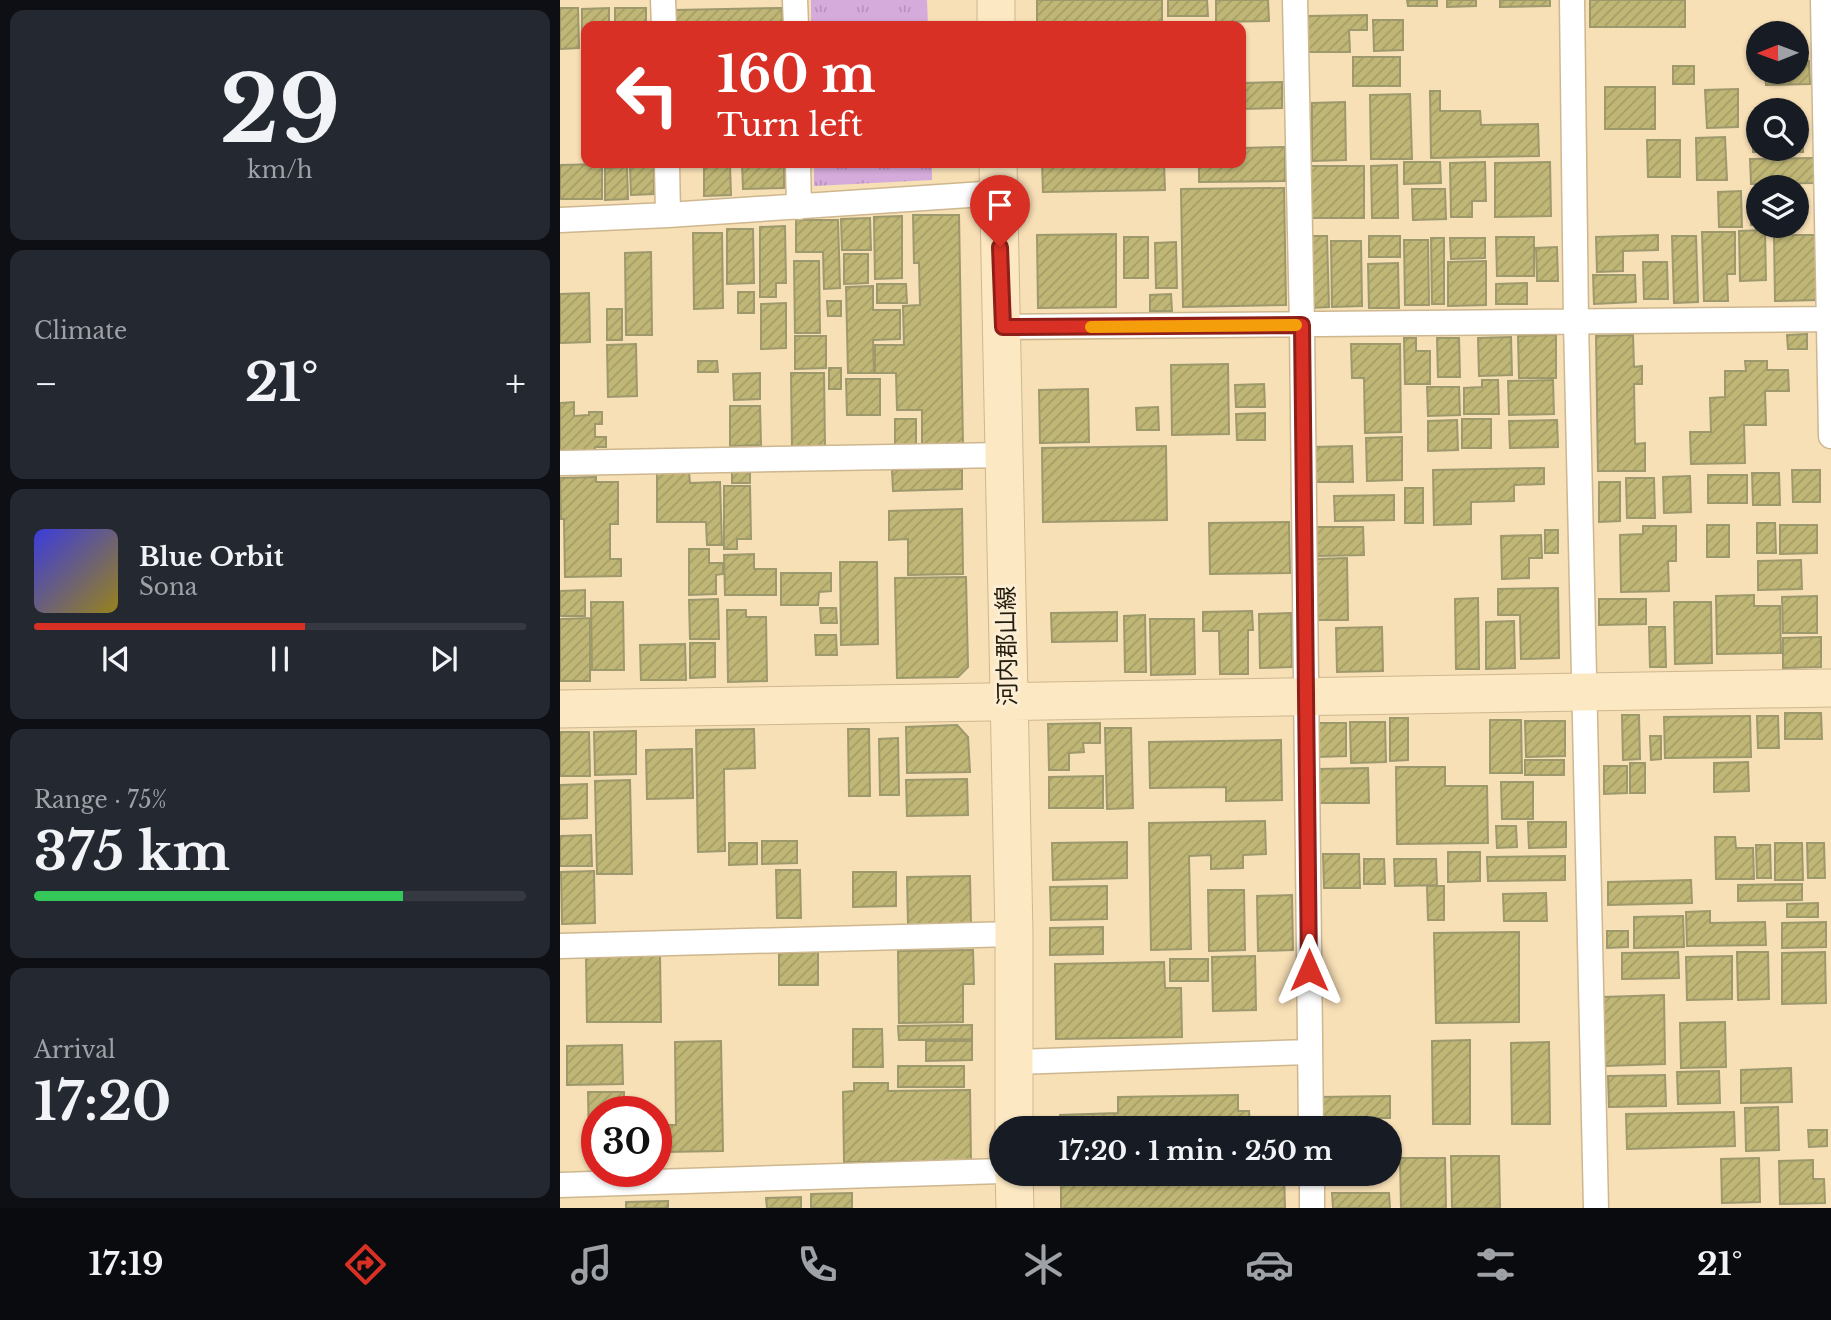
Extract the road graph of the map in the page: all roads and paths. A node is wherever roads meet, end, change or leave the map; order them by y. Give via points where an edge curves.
1 (663, 0) edge
2 (795, 0) edge
3 (996, 0) edge
4 (1295, 0) edge
5 (1572, 0) edge
6 (1823, 0) edge
7 (664, 21) edge
8 (796, 21) edge
9 (996, 21) edge
10 (667, 168) edge
11 (799, 168) edge
12 (999, 178) edge
13 (799, 207) junction
14 (668, 215) junction
15 (560, 220) edge
16 (1830, 319) edge
17 (1576, 321) junction
18 (1302, 325) junction
19 (1003, 327) junction
20 (1831, 436) edge
21 (1004, 455) junction
22 (560, 463) edge
23 (1831, 688) edge
24 (1585, 694) junction
25 (1307, 696) junction
26 (1008, 702) junction
27 (560, 709) edge
28 (1014, 934) junction
29 (560, 946) edge
30 (1310, 1052) junction
31 (1014, 1062) junction
32 (1014, 1116) edge
33 (1311, 1116) edge
34 (989, 1171) edge
35 (560, 1185) edge
36 (1014, 1186) edge
37 (1312, 1186) edge
38 (1015, 1208) edge
39 (1312, 1208) edge
40 (1596, 1208) edge

1 - 7 street
2 - 8 street
3 - 9 street
4 - 18 street
5 - 17 street
6 - 16 street
10 - 14 street
11 - 13 street
12 - 13 street
12 - 19 street, 河内郡山線
13 - 14 street
14 - 15 street
16 - 17 street
16 - 20 street
17 - 18 street
17 - 24 street
18 - 19 street
18 - 25 street
19 - 21 street, 河内郡山線
21 - 22 street
21 - 26 street, 河内郡山線
23 - 24 street
24 - 25 street
24 - 40 street
25 - 26 street
25 - 30 street
26 - 27 street
26 - 28 street, 河内郡山線
28 - 29 street
28 - 31 street, 河内郡山線
30 - 31 street
30 - 33 street
31 - 32 street, 河内郡山線
34 - 35 street
36 - 38 street
37 - 39 street

